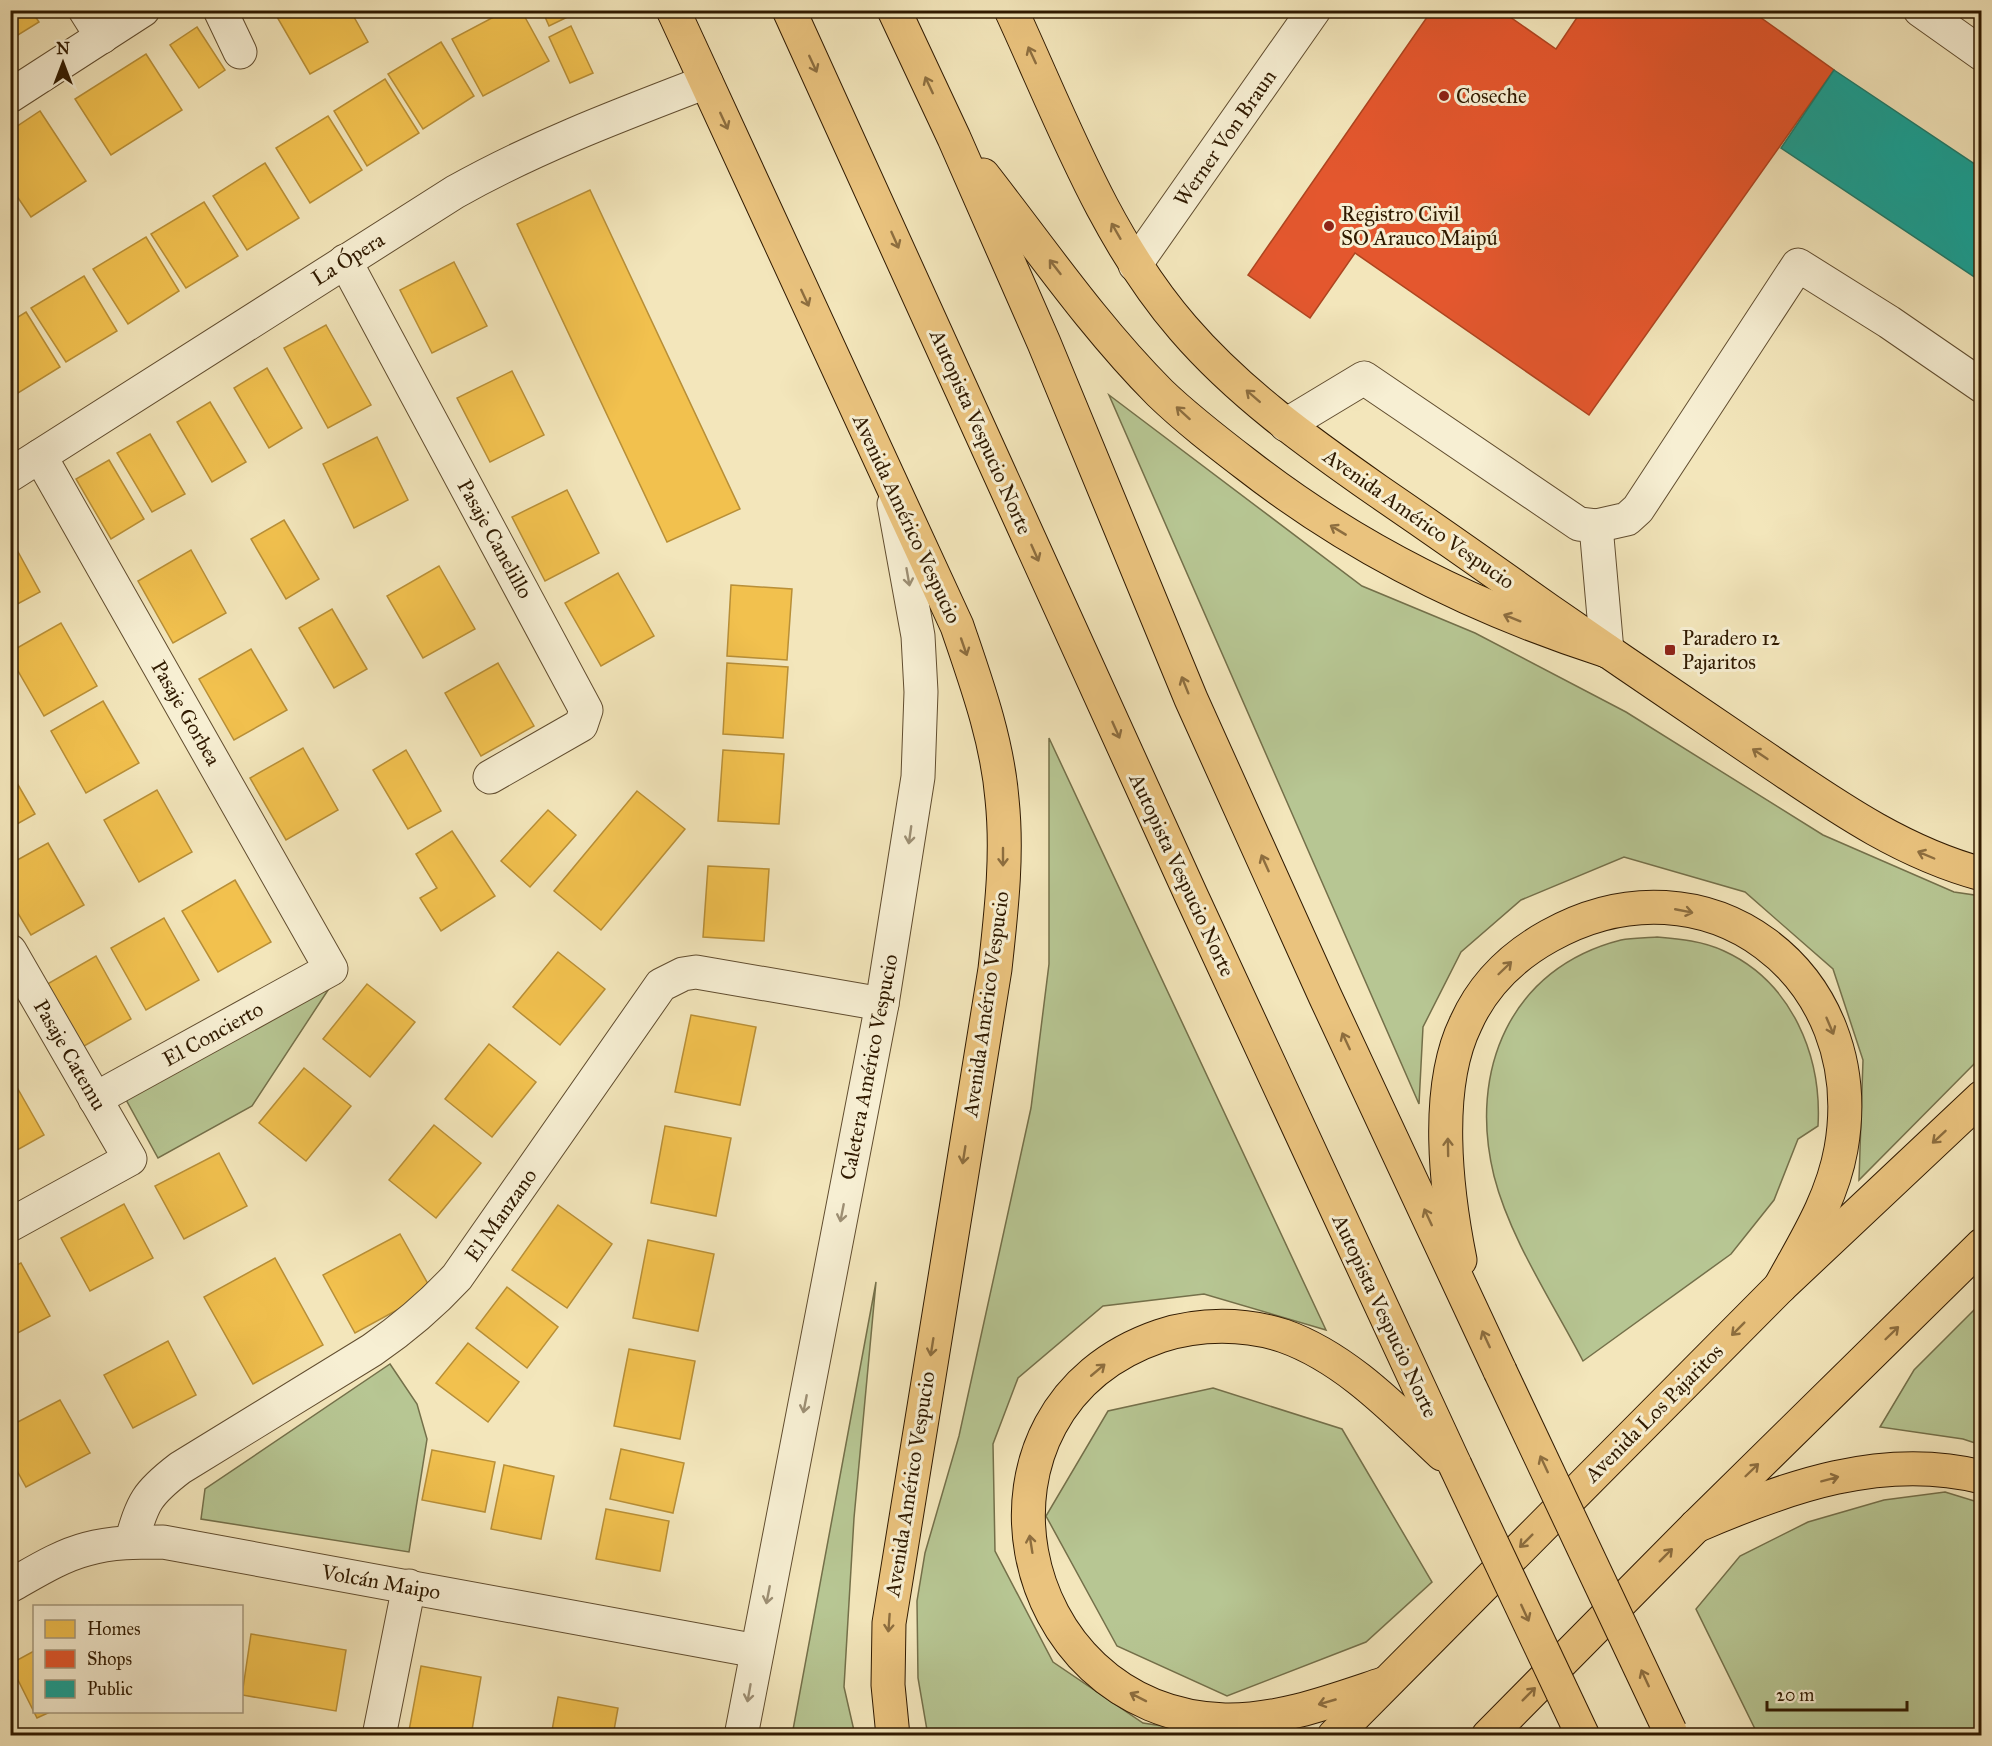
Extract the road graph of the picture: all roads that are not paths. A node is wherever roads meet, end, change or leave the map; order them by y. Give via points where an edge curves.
1 (143, 10) edge
2 (220, 10) edge
3 (673, 10) edge
4 (789, 10) edge
5 (894, 10) edge
6 (1011, 10) edge
7 (1314, 10) edge
8 (1920, 10) edge
9 (94, 24) edge
10 (240, 52) dead end
11 (1982, 54) edge
12 (706, 82) junction
13 (10, 96) edge
14 (954, 138) junction
15 (345, 261) junction
16 (1135, 265) junction
17 (1982, 386) edge
18 (1286, 425) junction
19 (40, 456) junction
20 (10, 475) edge
21 (889, 478) junction
22 (1596, 526) junction
23 (1607, 651) junction
24 (490, 777) dead end
25 (1982, 874) edge
26 (10, 951) edge
27 (331, 969) joint
28 (882, 1004) junction
29 (1982, 1097) edge
30 (95, 1100) junction
31 (10, 1225) edge
32 (1982, 1245) edge
33 (1780, 1287) junction
34 (1471, 1308) junction
35 (1422, 1421) junction
36 (1982, 1477) edge
37 (1696, 1526) junction
38 (131, 1542) junction
39 (10, 1586) edge
40 (409, 1586) junction
41 (757, 1651) junction
42 (1383, 1684) junction
43 (1671, 1733) edge
44 (379, 1736) edge
45 (741, 1736) edge
46 (893, 1736) edge
47 (1334, 1736) edge
48 (1488, 1736) edge
49 (1583, 1736) edge

1 - 9 street
2 - 10 street
3 - 12 main road, Avenida Américo Vespucio
4 -> 35 main road, Autopista Vespucio Norte
14 -> 5 main road
16 -> 6 main road, Avenida Américo Vespucio
7 - 16 street, Werner Von Braun
8 - 11 street
9 - 13 street
12 - 15 street, La Ópera via 583,129 500,167
12 -> 21 main road, Avenida Américo Vespucio
23 -> 14 main road via 1516,620 1422,578 1326,523 1219,444 1127,358
34 -> 14 main road via 1191,699 1044,343
15 - 19 street, La Ópera
15 - 24 street, Pasaje Canelillo via 586,710 581,725
18 -> 16 main road, Avenida Américo Vespucio via 1222,369
17 - 22 street via 1798,265 1638,508 1627,519
18 - 22 street via 1364,378 1580,524
18 - 23 main road, Avenida Américo Vespucio
19 - 20 street, La Ópera
19 - 27 street, Pasaje Gorbea
21 -> 28 street, Caletera Américo Vespucio via 918,636 920,743 908,850
21 -> 46 main road, Avenida Américo Vespucio via 957,626 978,687 991,731 1002,799 1004,861 995,969 890,1613 888,1685
22 - 23 street
25 -> 23 main road, Avenida Américo Vespucio via 1908,848 1853,818
26 - 30 street, Pasaje Catemu
27 - 30 street, El Concierto
28 - 38 street, El Manzano via 696,972 671,978 653,995 458,1277 430,1306 379,1345 157,1485 144,1502
28 -> 41 street, Caletera Américo Vespucio
29 -> 33 main road, Avenida Los Pajaritos
30 - 31 street, Pasaje Catemu via 130,1159
37 -> 32 main road
34 -> 33 main road via 1459,1257 1448,1152 1450,1072 1465,1023 1492,981 1537,942 1566,926 1625,908 1681,910 1716,918 1749,932 1801,975 1820,1002 1833,1032 1842,1062 1845,1093 1841,1150 1827,1200
33 -> 42 main road, Avenida Los Pajaritos
43 -> 34 main road, bridge
42 -> 35 main road via 1261,1718 1226,1720 1193,1717 1122,1690 1100,1673 1062,1630 1036,1576 1028,1507 1040,1451 1064,1404 1098,1368 1121,1353 1171,1333 1225,1327 1252,1328 1282,1336 1332,1361
35 -> 49 main road, Autopista Vespucio Norte, bridge via 1455,1465
37 -> 36 main road via 1776,1494 1869,1470 1914,1467
48 -> 37 main road
38 - 39 street, Volcán Maipo via 87,1549
38 - 40 street, Volcán Maipo via 163,1542
40 - 41 street, Volcán Maipo
40 - 44 street
41 -> 45 street, Caletera Américo Vespucio
42 - 47 main road, Avenida Los Pajaritos

